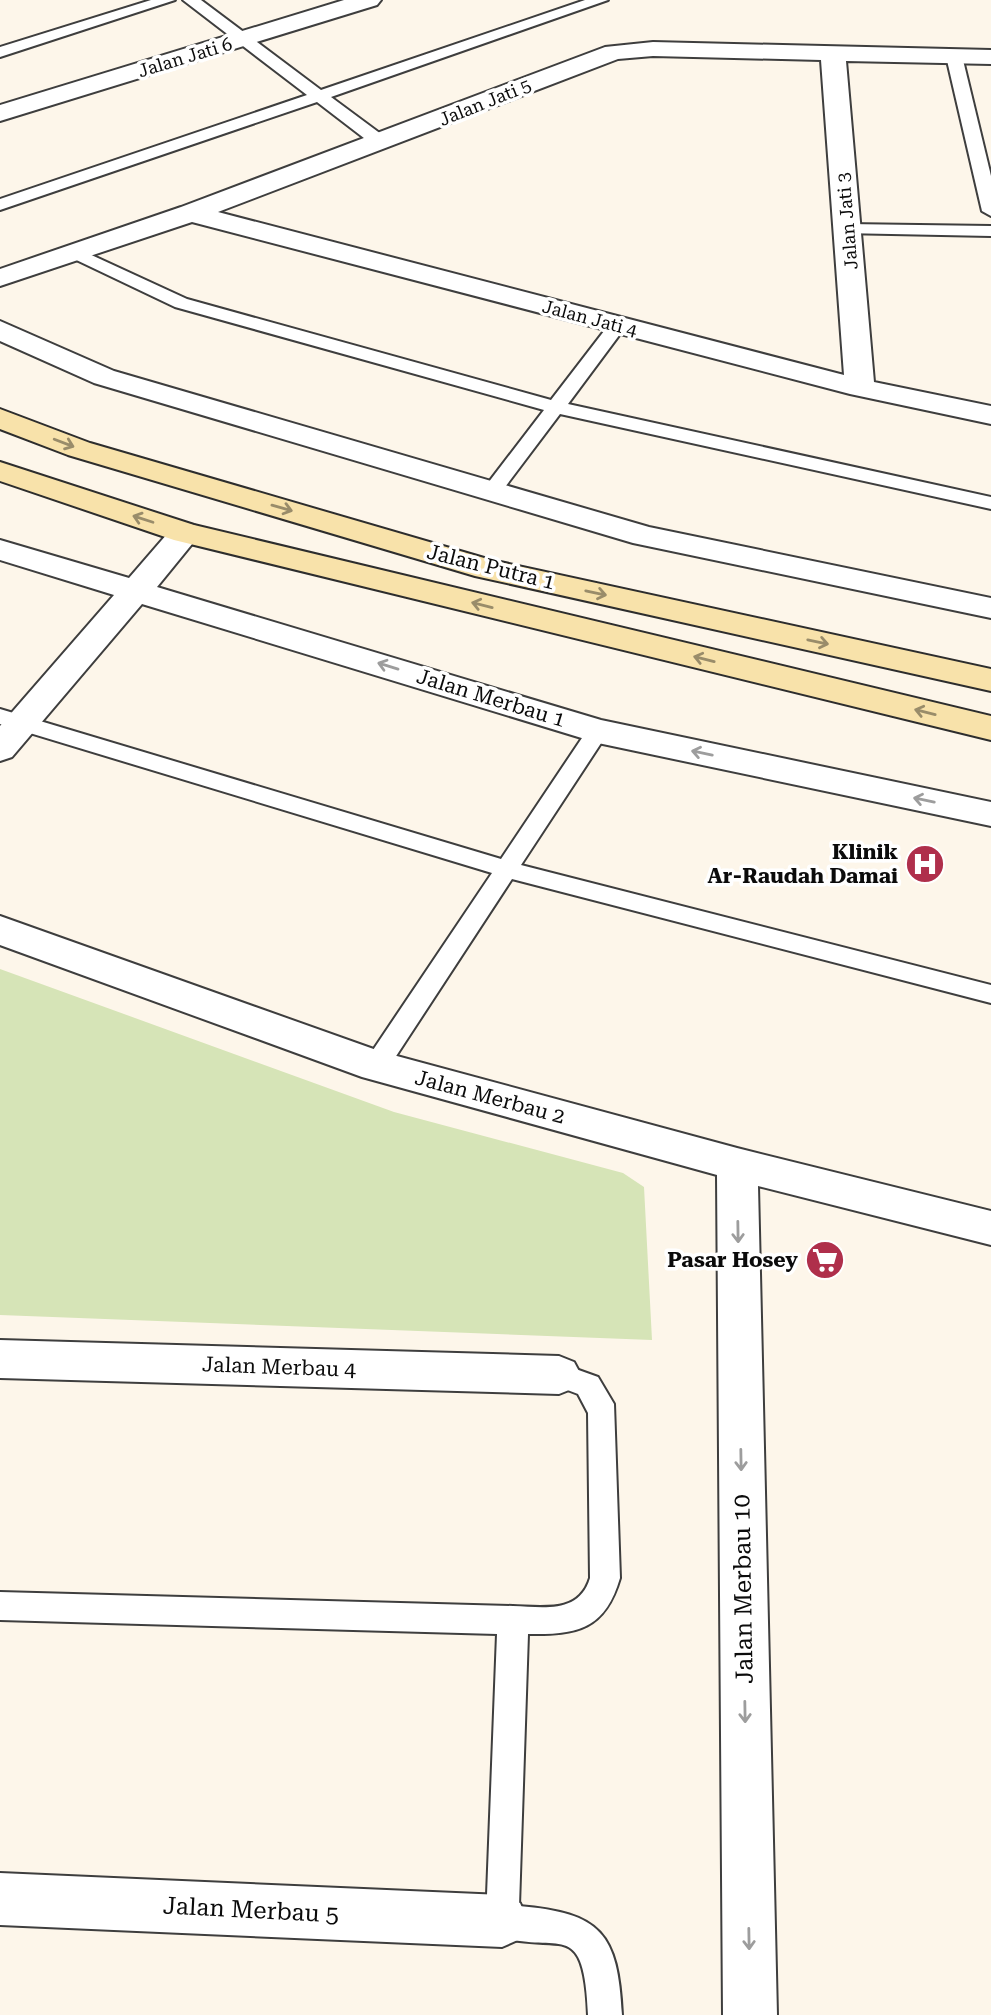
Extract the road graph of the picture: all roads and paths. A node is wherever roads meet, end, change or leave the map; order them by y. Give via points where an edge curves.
1 (167, 0) edge
2 (191, 0) edge
3 (369, 0) edge
4 (600, 0) edge
5 (240, 39) junction
6 (0, 52) edge
7 (833, 54) junction
8 (954, 56) junction
9 (991, 57) edge
10 (318, 95) junction
11 (0, 113) edge
12 (379, 141) junction
13 (0, 205) edge
14 (991, 211) edge
15 (191, 213) junction
16 (847, 229) junction
17 (991, 231) edge
18 (74, 252) junction
19 (0, 278) edge
20 (617, 326) junction
21 (0, 330) edge
22 (860, 388) junction
23 (555, 407) junction
24 (991, 415) edge
25 (0, 418) edge
26 (0, 471) edge
27 (492, 491) junction
28 (991, 503) edge
29 (185, 533) junction
30 (0, 550) edge
31 (137, 589) junction
32 (991, 608) edge
33 (991, 680) edge
34 (11, 719) edge
35 (991, 728) edge
36 (598, 731) junction
37 (0, 749) edge
38 (991, 814) edge
39 (506, 869) junction
40 (0, 930) edge
41 (991, 993) edge
42 (376, 1066) junction
43 (737, 1164) junction
44 (991, 1228) edge
45 (0, 1359) edge
46 (559, 1375) joint
47 (0, 1606) edge
48 (513, 1620) junction
49 (0, 1899) edge
50 (502, 1921) junction
51 (605, 2015) edge
52 (750, 2015) edge

1 - 6 lane
2 - 5 lane
3 - 5 street, Jalan Jati 6
4 - 10 lane
5 - 10 lane
5 - 11 street, Jalan Jati 6
7 - 8 street, Jalan Jati 5
7 - 12 street, Jalan Jati 5 via 614,52
7 - 16 street, Jalan Jati 3
8 - 9 street, Jalan Jati 5
8 - 14 lane
10 - 12 lane
10 - 13 lane
12 - 15 street, Jalan Jati 5
15 - 18 street, Jalan Jati 5
15 - 20 street, Jalan Jati 4
16 - 17 lane
16 - 22 street, Jalan Jati 3
18 - 19 street, Jalan Jati 5
18 - 23 lane via 181,303
20 - 22 street, Jalan Jati 4
20 - 23 lane
21 - 27 street via 104,377
22 - 24 street, Jalan Jati 4
23 - 27 lane
23 - 28 lane
25 -> 33 main road, Jalan Putra 1 via 79,449 486,569
29 -> 26 main road, Jalan Putra 1
27 - 32 street via 644,536
29 - 31 street
35 -> 29 main road, Jalan Putra 1
30 - 31 street, Jalan Merbau 1
31 - 34 street
36 -> 31 street, Jalan Merbau 1
34 - 37 street
34 - 39 lane
38 -> 36 street, Jalan Merbau 1
36 - 39 lane
39 - 41 lane
39 - 42 lane
40 - 42 street, Jalan Merbau 2
42 - 43 street, Jalan Merbau 2
43 - 44 street, Jalan Merbau 2
43 -> 52 street, Jalan Merbau 10
45 - 46 street, Jalan Merbau 4
46 - 48 lane via 589,1385 599,1398 602,1413 602,1595 592,1609 576,1618
47 - 48 lane
48 - 50 lane
49 - 50 street, Jalan Merbau 5
50 - 51 lane via 556,1926 575,1931 591,1943 601,1961

